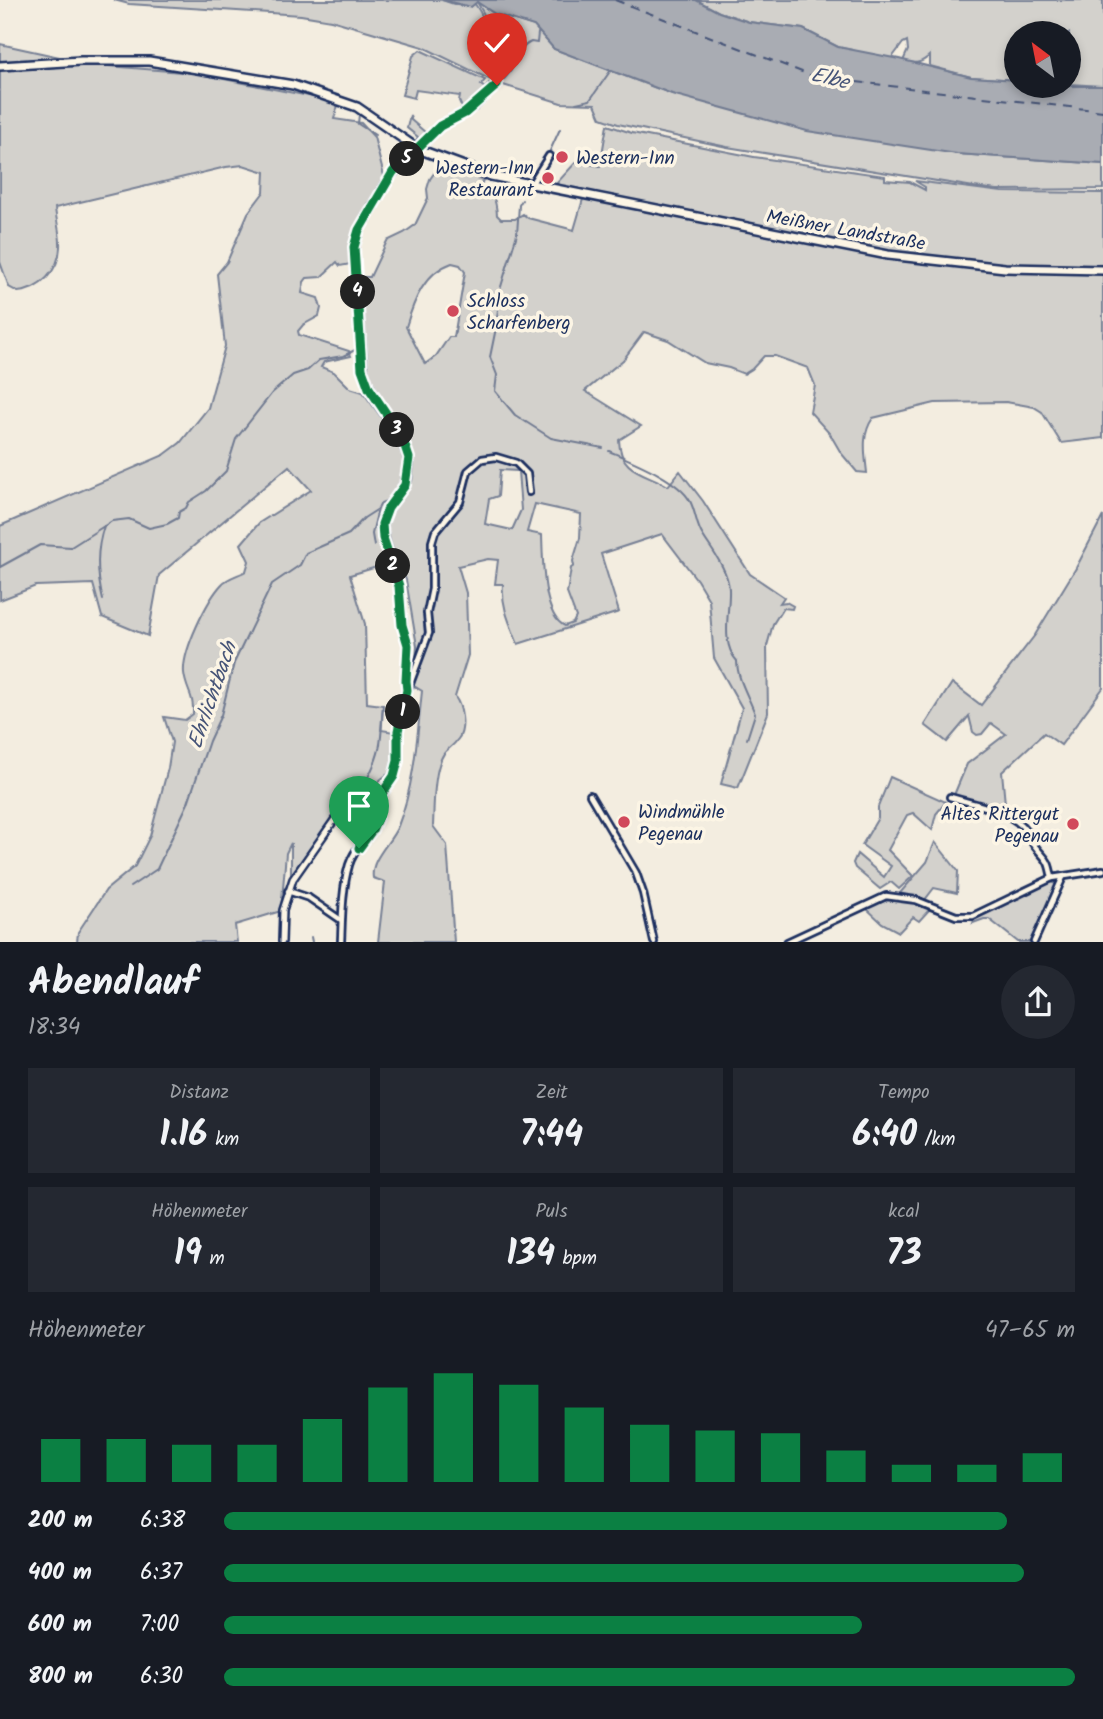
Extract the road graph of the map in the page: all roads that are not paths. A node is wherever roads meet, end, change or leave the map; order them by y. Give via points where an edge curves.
1 (0, 66) edge
2 (497, 85) dead end
3 (416, 147) junction
4 (549, 156) dead end
5 (532, 184) junction
6 (1103, 270) edge
7 (529, 492) dead end
8 (407, 690) junction
9 (590, 795) dead end
10 (950, 797) dead end
11 (377, 801) junction
12 (1103, 870) edge
13 (1063, 877) junction
14 (1052, 878) junction
15 (288, 891) junction
16 (342, 921) junction
17 (282, 942) edge
18 (341, 942) edge
19 (654, 942) edge
20 (787, 942) edge
21 (1034, 942) edge

1 - 3 main road, Meißner Landstraße via 149,61 301,87 357,107
2 - 3 street
3 - 5 main road, Meißner Landstraße via 471,169
3 - 8 street via 389,178 359,230 354,251 364,374 402,437 409,458 405,485 382,524 399,586 408,645
4 - 5 street
5 - 6 main road, Meißner Landstraße via 888,255 1005,268
7 - 8 street via 527,474 507,460 489,457 468,471 460,502 432,542 429,633
8 - 11 street via 394,776
9 - 19 street via 636,873
10 - 14 street via 990,809 1023,827 1050,863
11 - 15 street via 335,819
11 - 16 street via 372,830 349,865
12 - 13 street
13 - 14 street
13 - 21 street
14 - 20 street via 973,916 948,914 896,896 880,898
15 - 16 street via 309,898
15 - 17 street
16 - 18 street

